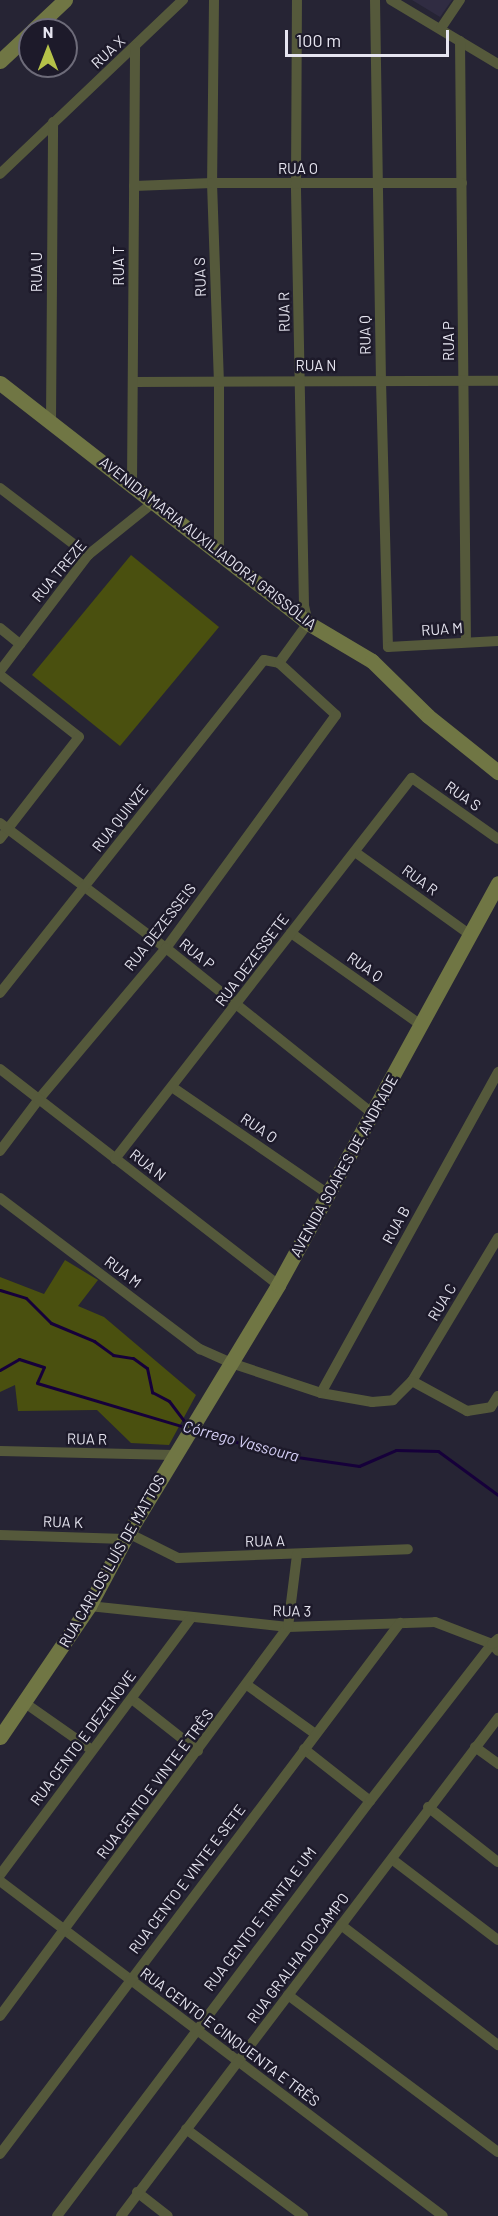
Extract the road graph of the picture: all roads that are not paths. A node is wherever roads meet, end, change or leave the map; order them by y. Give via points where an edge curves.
1 (65, 0) edge
2 (183, 0) edge
3 (214, 0) edge
4 (297, 0) edge
5 (375, 0) edge
6 (391, 0) edge
7 (460, 0) edge
8 (45, 18) edge
9 (441, 28) junction
10 (460, 40) junction
11 (18, 44) edge
12 (135, 47) junction
13 (0, 61) edge
14 (498, 64) edge
15 (53, 122) junction
16 (0, 174) edge
17 (212, 183) junction
18 (462, 183) junction
19 (296, 184) junction
20 (378, 184) junction
21 (134, 186) junction
22 (300, 381) junction
23 (381, 381) junction
24 (498, 381) edge
25 (0, 382) edge
26 (134, 382) junction
27 (219, 382) junction
28 (464, 382) junction
29 (51, 423) junction
30 (132, 486) junction
31 (0, 488) edge
32 (154, 502) junction
33 (219, 553) junction
34 (88, 555) junction
35 (308, 623) junction
36 (0, 628) edge
37 (498, 641) edge
38 (466, 642) junction
39 (20, 644) junction
40 (388, 647) junction
41 (372, 661) junction
42 (279, 663) junction
43 (0, 673) edge
44 (498, 772) edge
45 (412, 778) joint
46 (4, 826) edge
47 (0, 839) edge
48 (498, 839) edge
49 (355, 852) junction
50 (498, 883) edge
51 (84, 887) junction
52 (291, 933) junction
53 (469, 934) junction
54 (166, 948) junction
55 (0, 993) edge
56 (237, 1005) junction
57 (421, 1025) junction
58 (0, 1069) edge
59 (498, 1072) edge
60 (172, 1087) junction
61 (39, 1099) junction
62 (372, 1113) junction
63 (0, 1151) edge
64 (116, 1159) junction
65 (328, 1194) junction
66 (3, 1204) edge
67 (498, 1238) edge
68 (278, 1285) junction
69 (231, 1363) junction
70 (412, 1381) junction
71 (321, 1393) junction
72 (498, 1396) edge
73 (178, 1450) junction
74 (0, 1451) edge
75 (0, 1535) edge
76 (126, 1536) junction
77 (408, 1549) dead end
78 (297, 1555) junction
79 (89, 1606) junction
80 (190, 1619) junction
81 (399, 1623) junction
82 (288, 1627) junction
83 (496, 1645) edge
84 (247, 1685) junction
85 (132, 1700) junction
86 (25, 1703) junction
87 (498, 1718) edge
88 (314, 1733) junction
89 (0, 1737) edge
90 (475, 1747) junction
91 (304, 1749) junction
92 (92, 1750) junction
93 (198, 1751) junction
94 (498, 1764) edge
95 (370, 1801) junction
96 (428, 1807) junction
97 (393, 1860) junction
98 (498, 1862) edge
99 (0, 1875) edge
100 (0, 1881) edge
101 (341, 1925) junction
102 (64, 1931) junction
103 (498, 1940) edge
104 (129, 1980) junction
105 (288, 1995) junction
106 (0, 2016) edge
107 (196, 2028) junction
108 (498, 2045) edge
109 (238, 2061) junction
110 (186, 2129) junction
111 (498, 2152) edge
112 (0, 2154) edge
113 (137, 2192) junction
114 (57, 2216) edge
115 (120, 2216) edge
116 (168, 2216) edge
117 (303, 2216) edge
118 (443, 2216) edge

1 - 8 street
2 - 12 street, RUA X
3 - 17 street, RUA S
4 - 19 street, RUA R
5 - 20 street, RUA Q
6 - 9 street
7 - 9 street
9 - 10 street
10 - 14 street
10 - 18 street, RUA P
11 - 13 street
12 - 15 street, RUA X
12 - 21 street, RUA T
15 - 16 street, RUA X
15 - 29 street, RUA U
17 - 19 street, RUA O
17 - 21 street, RUA O
17 - 27 street, RUA S
18 - 20 street, RUA O
18 - 28 street, RUA P
19 - 20 street, RUA O
19 - 22 street, RUA R
20 - 23 street, RUA Q
21 - 26 street, RUA T
22 - 23 street, RUA N
22 - 27 street, RUA N
22 - 35 street, RUA R via 304,606
23 - 28 street, RUA N
23 - 40 street, RUA Q
24 - 28 street, RUA N
25 - 29 street, AVENIDA MARIA AUXILIADORA GRISSÓLIA
26 - 27 street, RUA N
26 - 30 street, RUA T
27 - 33 street, RUA S
28 - 38 street, RUA P
29 - 30 street, AVENIDA MARIA AUXILIADORA GRISSÓLIA
30 - 32 street, AVENIDA MARIA AUXILIADORA GRISSÓLIA
31 - 34 street
32 - 33 street, AVENIDA MARIA AUXILIADORA GRISSÓLIA
32 - 34 street, RUA TREZE
33 - 35 street, AVENIDA MARIA AUXILIADORA GRISSÓLIA
34 - 39 street, RUA TREZE
35 - 41 street, AVENIDA MARIA AUXILIADORA GRISSÓLIA
35 - 42 street
36 - 39 street
37 - 38 street, RUA M
38 - 40 street, RUA M
39 - 43 street, RUA TREZE
40 - 41 street
41 - 44 street, AVENIDA MARIA AUXILIADORA GRISSÓLIA via 428,716
42 - 51 street, RUA QUINZE via 264,660
42 - 54 street, RUA DEZESSEIS via 336,715
43 - 46 street via 79,737
45 - 48 street, RUA S
45 - 49 street, RUA DEZESSETE
46 - 47 street
46 - 51 street, RUA P
49 - 52 street, RUA DEZESSETE
49 - 53 street, RUA R
50 - 53 street, AVENIDA SOARES DE ANDRADE
51 - 54 street, RUA P
51 - 55 street, RUA QUINZE
52 - 56 street, RUA DEZESSETE
52 - 57 street, RUA Q
53 - 57 street, AVENIDA SOARES DE ANDRADE
54 - 56 street, RUA P
54 - 61 street, RUA DEZESSEIS
56 - 60 street, RUA DEZESSETE
56 - 62 street, RUA P
57 - 62 street, AVENIDA SOARES DE ANDRADE
58 - 61 street, RUA N
59 - 71 street, RUA B
60 - 64 street, RUA DEZESSETE
60 - 65 street, RUA O
61 - 63 street, RUA DEZESSEIS
61 - 64 street, RUA N
62 - 65 street, AVENIDA SOARES DE ANDRADE
64 - 68 street, RUA N
65 - 68 street, AVENIDA SOARES DE ANDRADE
66 - 69 street, RUA M via 200,1349
67 - 70 street, RUA C
68 - 69 street, AVENIDA SOARES DE ANDRADE
69 - 71 street
69 - 73 street, AVENIDA SOARES DE ANDRADE
70 - 71 street via 393,1400 372,1402
70 - 72 street via 467,1411 491,1407
73 - 74 street, RUA R
73 - 76 street, RUA CARLOS LUÍS DE MATTOS
75 - 76 street, RUA K
76 - 78 street, RUA A via 178,1558
76 - 79 street, RUA CARLOS LUÍS DE MATTOS
77 - 78 street, RUA A
78 - 82 street, RUA CENTO E VINTE E TRÊS
79 - 80 street, RUA 3
79 - 86 street, RUA CARLOS LUÍS DE MATTOS
80 - 82 street, RUA 3
80 - 85 street, RUA CENTO E DEZENOVE
81 - 82 street, RUA 3
81 - 83 street, RUA 3 via 435,1622
81 - 88 street, RUA CENTO E VINTE E SETE
82 - 84 street, RUA CENTO E VINTE E TRÊS
83 - 95 street, RUA CENTO E TRINTA E UM
84 - 88 street
84 - 93 street, RUA CENTO E VINTE E TRÊS
85 - 92 street, RUA CENTO E DEZENOVE
85 - 93 street
86 - 89 street, RUA CARLOS LUÍS DE MATTOS
86 - 92 street
87 - 90 street, RUA GRALHA DO CAMPO
88 - 91 street, RUA CENTO E VINTE E SETE
90 - 94 street
90 - 96 street, RUA GRALHA DO CAMPO
91 - 95 street
91 - 104 street, RUA CENTO E VINTE E SETE
92 - 99 street, RUA CENTO E DEZENOVE
93 - 102 street, RUA CENTO E VINTE E TRÊS
95 - 107 street, RUA CENTO E TRINTA E UM
96 - 97 street, RUA GRALHA DO CAMPO
96 - 98 street
97 - 101 street, RUA GRALHA DO CAMPO
97 - 103 street
100 - 102 street, RUA CENTO E CINQUENTA E TRÊS
101 - 105 street, RUA GRALHA DO CAMPO
101 - 108 street
102 - 104 street, RUA CENTO E CINQUENTA E TRÊS
102 - 106 street, RUA CENTO E VINTE E TRÊS
104 - 107 street, RUA CENTO E CINQUENTA E TRÊS
104 - 112 street, RUA CENTO E VINTE E SETE
105 - 109 street, RUA GRALHA DO CAMPO
105 - 111 street
107 - 109 street, RUA CENTO E CINQUENTA E TRÊS
107 - 114 street, RUA CENTO E TRINTA E UM
109 - 110 street, RUA GRALHA DO CAMPO
109 - 118 street, RUA CENTO E CINQUENTA E TRÊS
110 - 113 street, RUA GRALHA DO CAMPO
110 - 117 street
113 - 115 street, RUA GRALHA DO CAMPO
113 - 116 street

